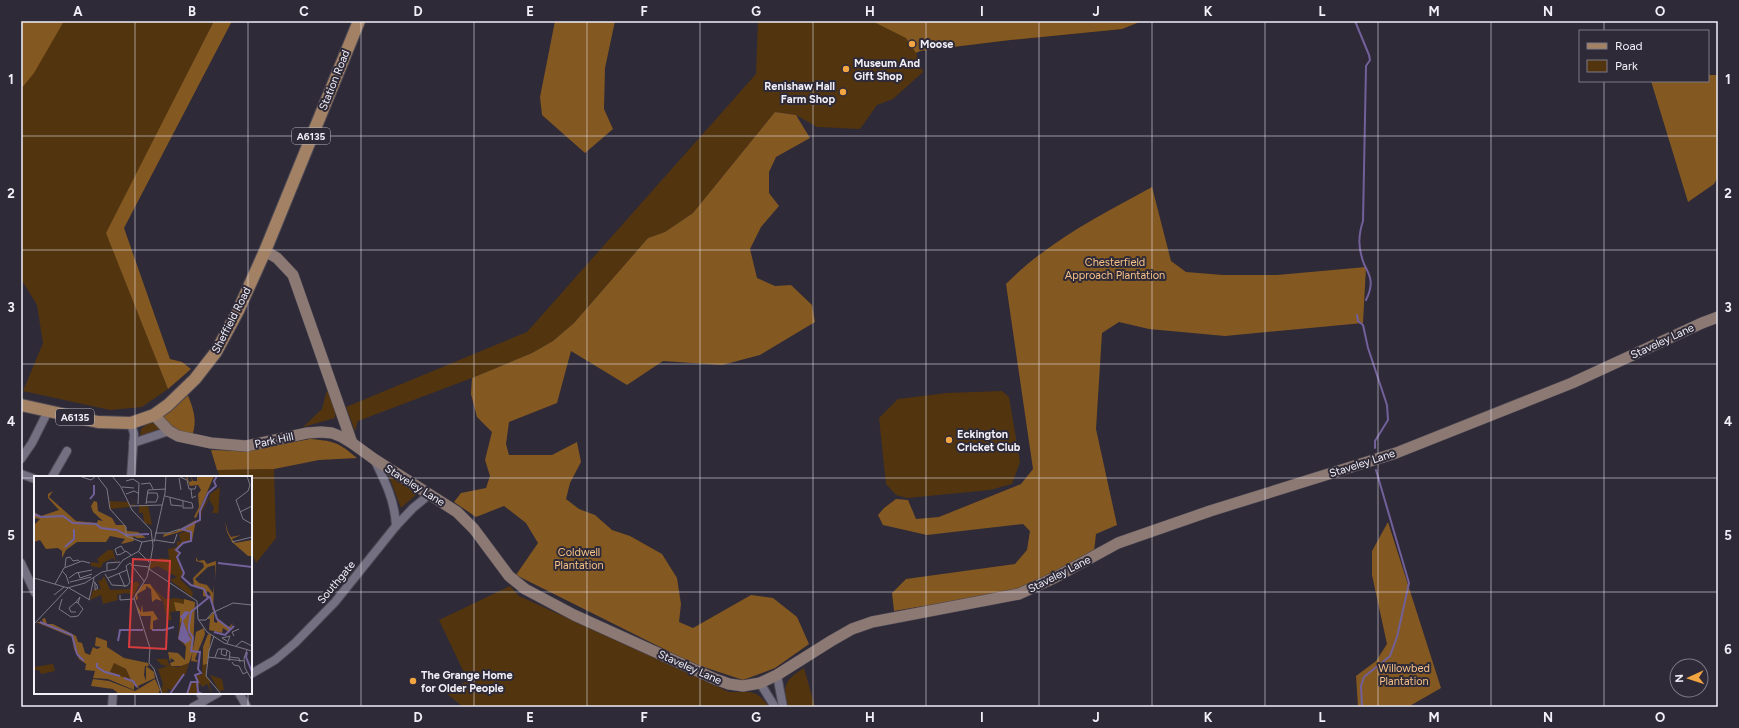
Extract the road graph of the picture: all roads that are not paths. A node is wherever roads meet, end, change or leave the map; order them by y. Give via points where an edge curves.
1 (359, 21) edge
2 (265, 251) junction
3 (1718, 317) edge
4 (21, 405) edge
5 (48, 411) junction
6 (154, 415) junction
7 (131, 423) junction
8 (169, 431) junction
9 (133, 443) junction
10 (352, 443) junction
11 (67, 451) dead end
12 (21, 459) edge
13 (374, 459) junction
14 (21, 474) edge
15 (53, 476) edge
16 (130, 476) edge
17 (34, 479) edge
18 (430, 494) junction
19 (396, 526) junction
20 (21, 563) edge
21 (34, 591) edge
22 (252, 673) edge
23 (777, 675) junction
24 (760, 683) junction
25 (113, 694) edge
26 (200, 694) edge
27 (216, 694) edge
28 (240, 694) edge
29 (204, 701) junction
30 (112, 707) edge
31 (193, 707) edge
32 (247, 707) edge
33 (775, 707) edge
34 (783, 707) edge

1 - 2 main road, Station Road / A6135
2 - 6 main road, Sheffield Road / A6135 via 216,352 195,379
2 - 10 main road via 277,258 293,275
3 - 23 main road, Staveley Lane via 1572,383 1396,453 1210,511 1118,543 1019,594 882,620 852,629
4 - 5 main road, A6135
5 - 7 main road, A6135 via 98,422
5 - 12 street
6 - 7 main road, Sheffield Road / A6135
6 - 8 main road, Park Hill
7 - 9 street
8 - 9 street
8 - 10 main road, Park Hill via 184,438 230,445 246,446 321,432 332,433
9 - 16 street
10 - 13 main road, Park Hill
11 - 15 street
13 - 18 main road, Staveley Lane
13 - 19 street via 388,489
14 - 17 street
18 - 19 street, Southgate
18 - 24 main road, Staveley Lane via 466,520 509,576 525,590 715,679 743,686
19 - 22 street, Southgate via 335,602 286,652
20 - 21 street
23 - 24 main road, Staveley Lane
23 - 34 street
24 - 33 street
25 - 30 street
26 - 29 street
27 - 29 street
28 - 32 street
29 - 31 street

